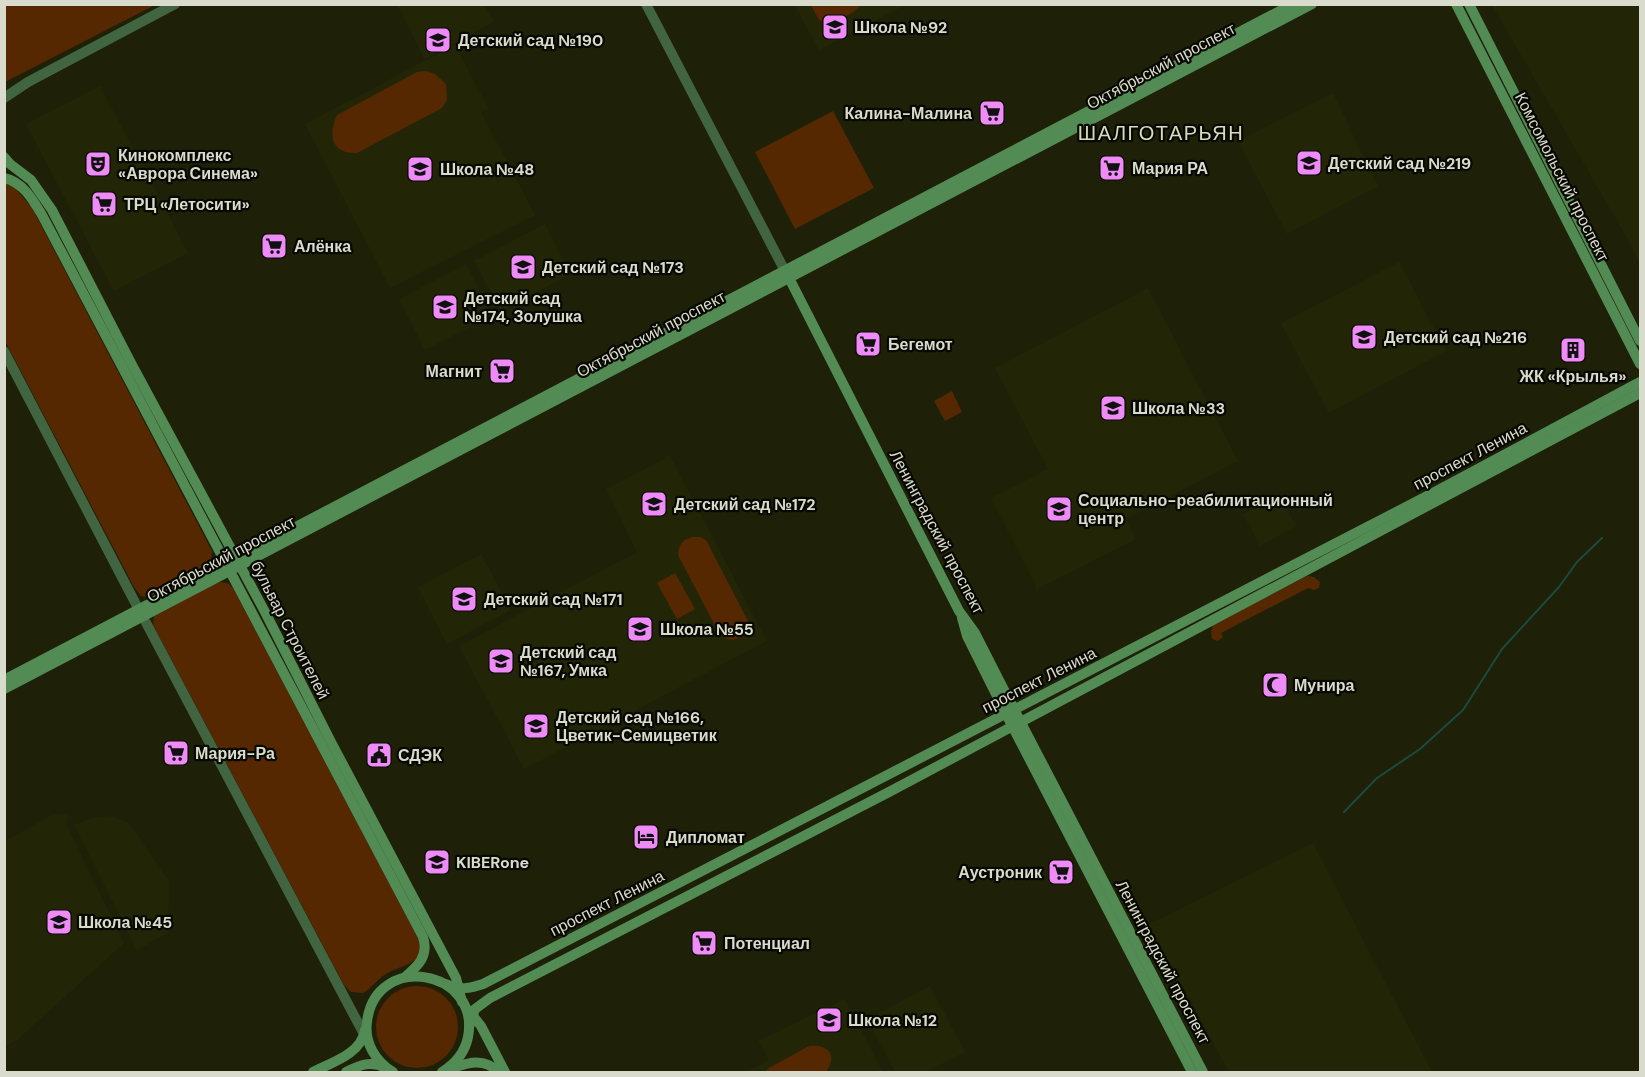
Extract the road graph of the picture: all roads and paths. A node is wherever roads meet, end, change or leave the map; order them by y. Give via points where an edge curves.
1 (175, 4) edge
2 (646, 4) edge
3 (1293, 4) edge
4 (1312, 4) edge
5 (1456, 4) edge
6 (1469, 4) edge
7 (5, 98) edge
8 (4, 157) edge
9 (4, 178) edge
10 (787, 274) junction
11 (1641, 341) edge
12 (4, 351) edge
13 (1641, 364) edge
14 (1641, 382) edge
15 (1641, 393) edge
16 (234, 565) junction
17 (141, 613) junction
18 (4, 680) edge
19 (4, 689) edge
20 (1010, 712) junction
21 (1016, 724) junction
22 (405, 977) junction
23 (446, 984) junction
24 (460, 988) junction
25 (463, 1004) junction
26 (472, 1014) junction
27 (469, 1027) junction
28 (367, 1034) junction
29 (384, 1067) edge
30 (445, 1070) edge
31 (313, 1072) edge
32 (346, 1072) edge
33 (499, 1072) edge
34 (505, 1072) edge
35 (1192, 1072) edge
36 (1203, 1072) edge

1 - 7 street
2 - 10 street, Ленинградский проспект
3 - 10 main road, Октябрьский проспект
4 - 10 main road, Октябрьский проспект
5 - 13 main road, Комсомольский проспект
6 - 11 main road, Комсомольский проспект
8 - 16 main road, бульвар Строителей via 31,180 52,210
9 - 16 main road, бульвар Строителей via 13,180 26,192 42,215
10 - 16 main road, Октябрьский проспект
10 - 20 main road, Ленинградский проспект via 959,611 975,633
12 - 17 street
14 - 20 main road, проспект Ленина
15 - 21 main road, проспект Ленина
16 - 17 main road, Октябрьский проспект
16 - 22 main road, бульвар Строителей via 423,937 424,955
16 - 24 main road, бульвар Строителей
17 - 18 main road, Октябрьский проспект
17 - 19 main road, Октябрьский проспект
17 - 28 street
20 - 21 main road, Ленинградский проспект
20 - 24 main road, проспект Ленина via 493,979
21 - 26 main road, проспект Ленина via 490,998
21 - 35 main road, Ленинградский проспект
21 - 36 main road, Ленинградский проспект
22 - 23 main road via 422,976
22 - 28 main road, бульвар Строителей via 378,994 370,1007
23 - 24 main road
23 - 25 main road
24 - 25 main road, бульвар Строителей
25 - 26 main road
25 - 27 main road, бульвар Строителей
26 - 27 main road
26 - 34 main road
27 - 30 main road via 465,1048
28 - 29 main road
28 - 31 main road via 355,1050
29 - 32 main road via 362,1065
30 - 33 main road via 482,1063

